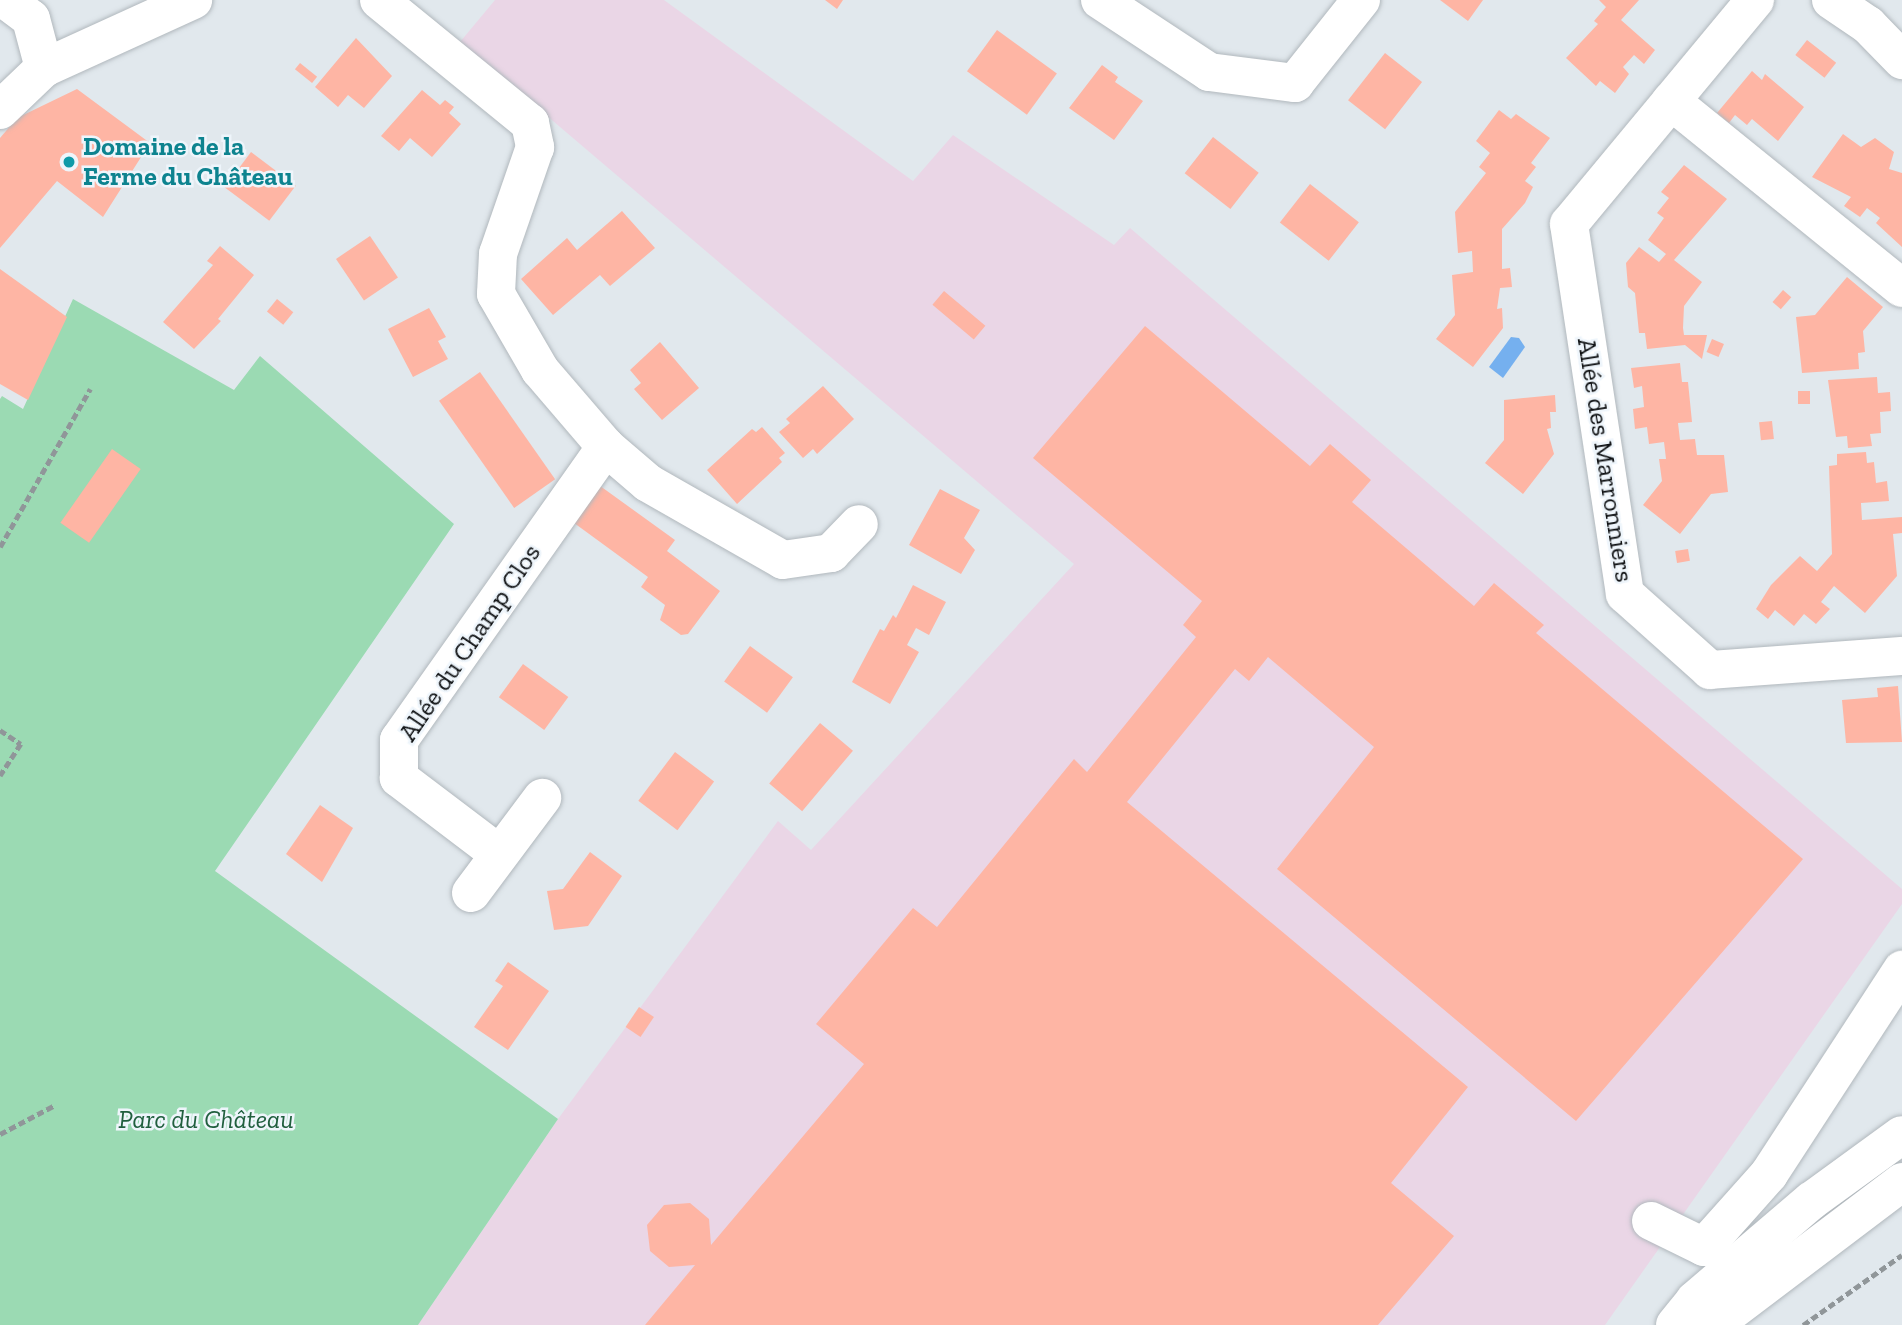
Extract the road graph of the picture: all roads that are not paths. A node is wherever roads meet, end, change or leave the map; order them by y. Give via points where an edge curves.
1 (6, 0) edge
2 (193, 0) edge
3 (379, 0) edge
4 (1100, 0) edge
5 (1362, 0) edge
6 (1755, 0) edge
7 (1831, 0) edge
8 (1902, 60) edge
9 (44, 68) junction
10 (1671, 101) junction
11 (0, 110) edge
12 (1902, 288) edge
13 (606, 447) junction
14 (859, 524) dead end
15 (1902, 656) edge
16 (542, 798) dead end
17 (499, 855) junction
18 (471, 893) dead end
19 (1902, 970) edge
20 (1902, 1135) edge
21 (1902, 1182) edge
22 (1651, 1221) dead end
23 (1675, 1325) edge
24 (1713, 1325) edge

1 - 9 street via 31,19
2 - 9 street
3 - 13 street via 530,123 534,146 498,254 496,294 540,370
4 - 5 street via 1209,72 1295,83
6 - 10 street, Allée des Marronniers
7 - 8 street via 1868,26
9 - 11 street
10 - 12 street
10 - 15 street, Allée des Marronniers via 1569,224 1625,594 1710,670
13 - 14 street via 649,482 783,560 831,553
13 - 17 street, Allée du Champ Clos via 400,740 400,778
16 - 17 street
17 - 18 street
19 - 22 street via 1769,1174 1704,1247
20 - 23 street via 1811,1201 1695,1300
21 - 24 street

